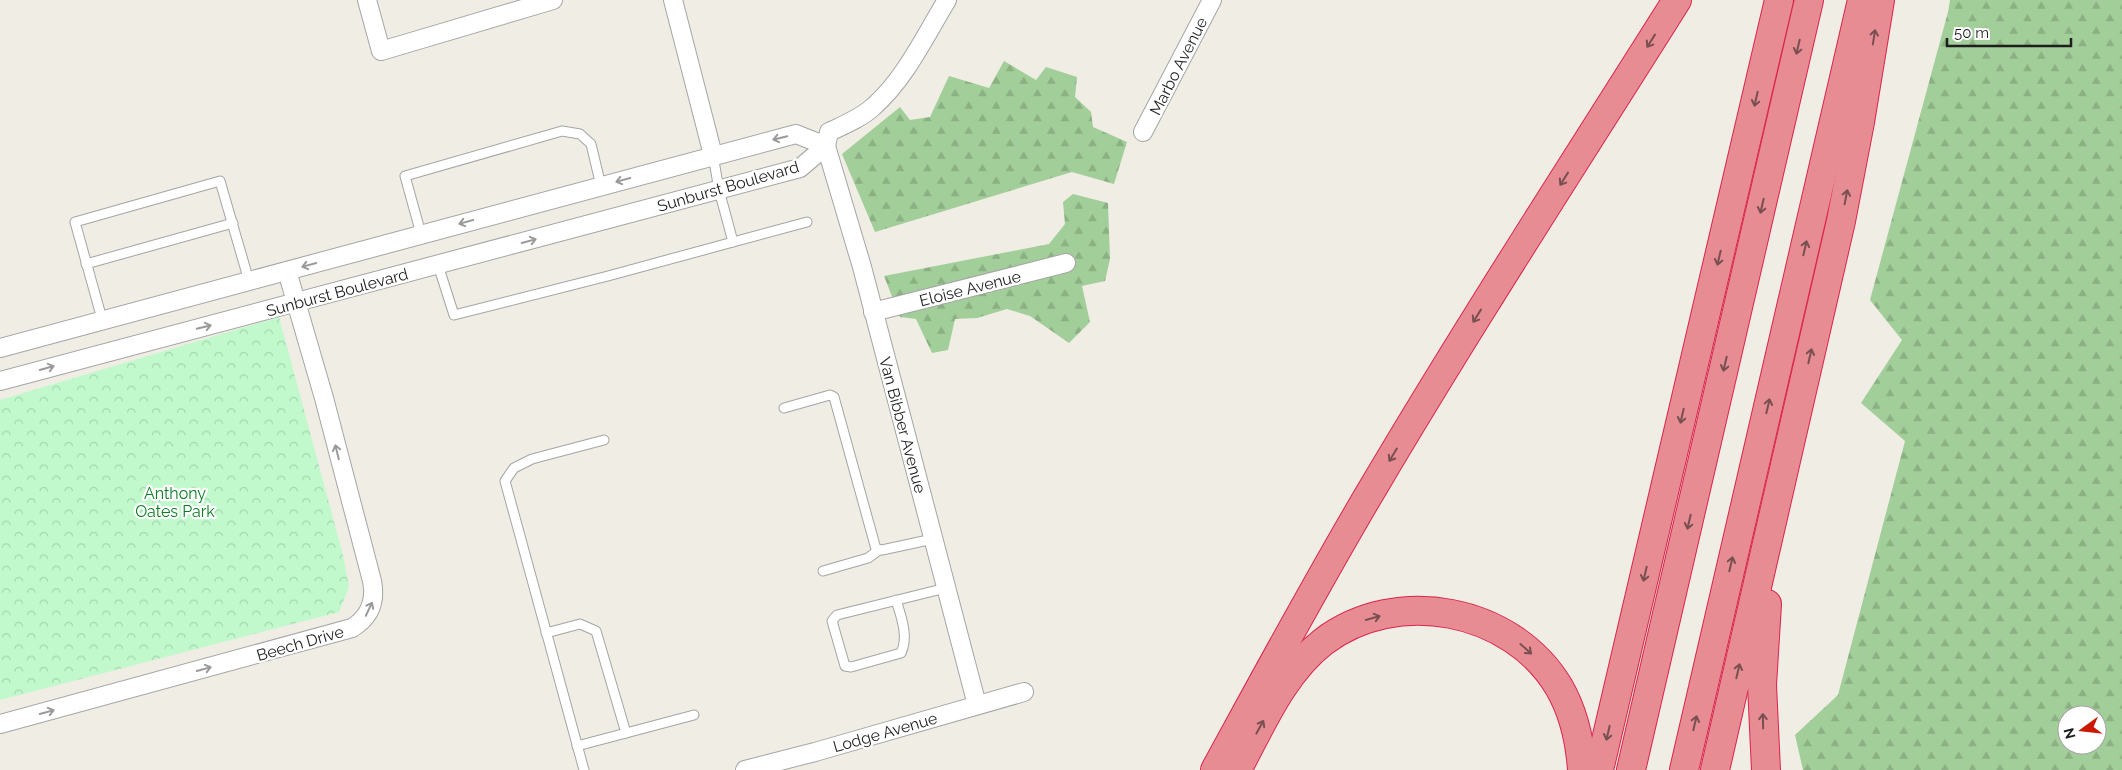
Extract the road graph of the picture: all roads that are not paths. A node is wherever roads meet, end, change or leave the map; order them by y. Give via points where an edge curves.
1 (367, 0) edge
2 (553, 0) edge
3 (673, 0) edge
4 (947, 0) edge
5 (1212, 0) edge
6 (1677, 0) edge
7 (1778, 0) edge
8 (1809, 0) edge
9 (1862, 0) edge
10 (1880, 0) edge
11 (1144, 132) dead end
12 (826, 146) junction
13 (713, 155) junction
14 (601, 186) junction
15 (719, 190) junction
16 (807, 222) dead end
17 (233, 223) junction
18 (421, 234) junction
19 (733, 242) junction
20 (1066, 263) dead end
21 (86, 264) junction
22 (438, 265) junction
23 (287, 271) junction
24 (249, 281) junction
25 (296, 303) junction
26 (873, 312) junction
27 (102, 319) junction
28 (0, 348) edge
29 (0, 381) edge
30 (784, 408) dead end
31 (604, 440) dead end
32 (1776, 506) junction
33 (933, 539) junction
34 (878, 550) junction
35 (823, 571) dead end
36 (946, 588) junction
37 (896, 600) junction
38 (546, 632) junction
39 (1024, 692) dead end
40 (978, 706) junction
41 (694, 715) dead end
42 (0, 724) edge
43 (626, 733) junction
44 (577, 746) junction
45 (584, 770) edge
46 (745, 770) edge
47 (1215, 770) edge
48 (1237, 770) edge
49 (1582, 770) edge
50 (1599, 770) edge
51 (1632, 770) edge
52 (1684, 770) edge
53 (1715, 770) edge
54 (1766, 770) edge

1 - 2 street via 380,51
3 - 13 street
4 - 12 street via 908,65 886,93 872,108 830,132
5 - 11 street, Marbo Avenue
6 -> 47 highway via 1378,478
7 -> 50 highway
8 -> 51 highway
52 -> 9 highway
32 -> 10 highway via 1841,221
12 -> 13 street, Sunburst Boulevard via 796,134
12 - 15 street, Sunburst Boulevard via 800,168
12 - 26 street, Van Bibber Avenue
13 -> 14 street, Sunburst Boulevard
13 - 15 lane
14 -> 18 street, Sunburst Boulevard
14 - 18 lane via 591,144 580,134 562,131 405,176
15 - 19 lane
22 -> 15 street, Sunburst Boulevard
16 - 19 lane
17 - 21 lane
17 - 21 lane via 220,180 74,222
17 - 24 lane
18 -> 23 street, Sunburst Boulevard
19 - 22 lane via 454,315
20 - 26 street, Eloise Avenue
21 - 27 lane
22 - 25 street, Sunburst Boulevard
23 - 24 street, Sunburst Boulevard
23 - 25 street, Beech Drive
24 - 27 street, Sunburst Boulevard
29 -> 25 street, Sunburst Boulevard
42 -> 25 street, Beech Drive via 352,628 369,612 374,592 372,581
26 - 33 street, Van Bibber Avenue
27 - 28 street, Sunburst Boulevard
30 - 34 lane via 830,395 834,397
31 - 38 lane via 532,459 514,468 505,481
53 -> 32 highway
54 -> 32 highway via 1762,685
33 - 34 lane
33 - 36 street, Van Bibber Avenue
34 - 35 lane via 868,558
36 - 37 lane
36 - 40 street, Van Bibber Avenue
37 - 37 lane via 837,615 832,621 845,666 901,653 904,631
38 - 43 lane via 580,624 596,631
38 - 44 lane
39 - 40 street, Lodge Avenue
40 - 46 street, Lodge Avenue
41 - 43 lane
43 - 44 lane
44 - 45 lane
48 -> 49 highway via 1283,686 1296,668 1324,642 1357,623 1375,617 1430,611 1449,613 1484,624 1528,650 1551,675 1570,711 1579,738

